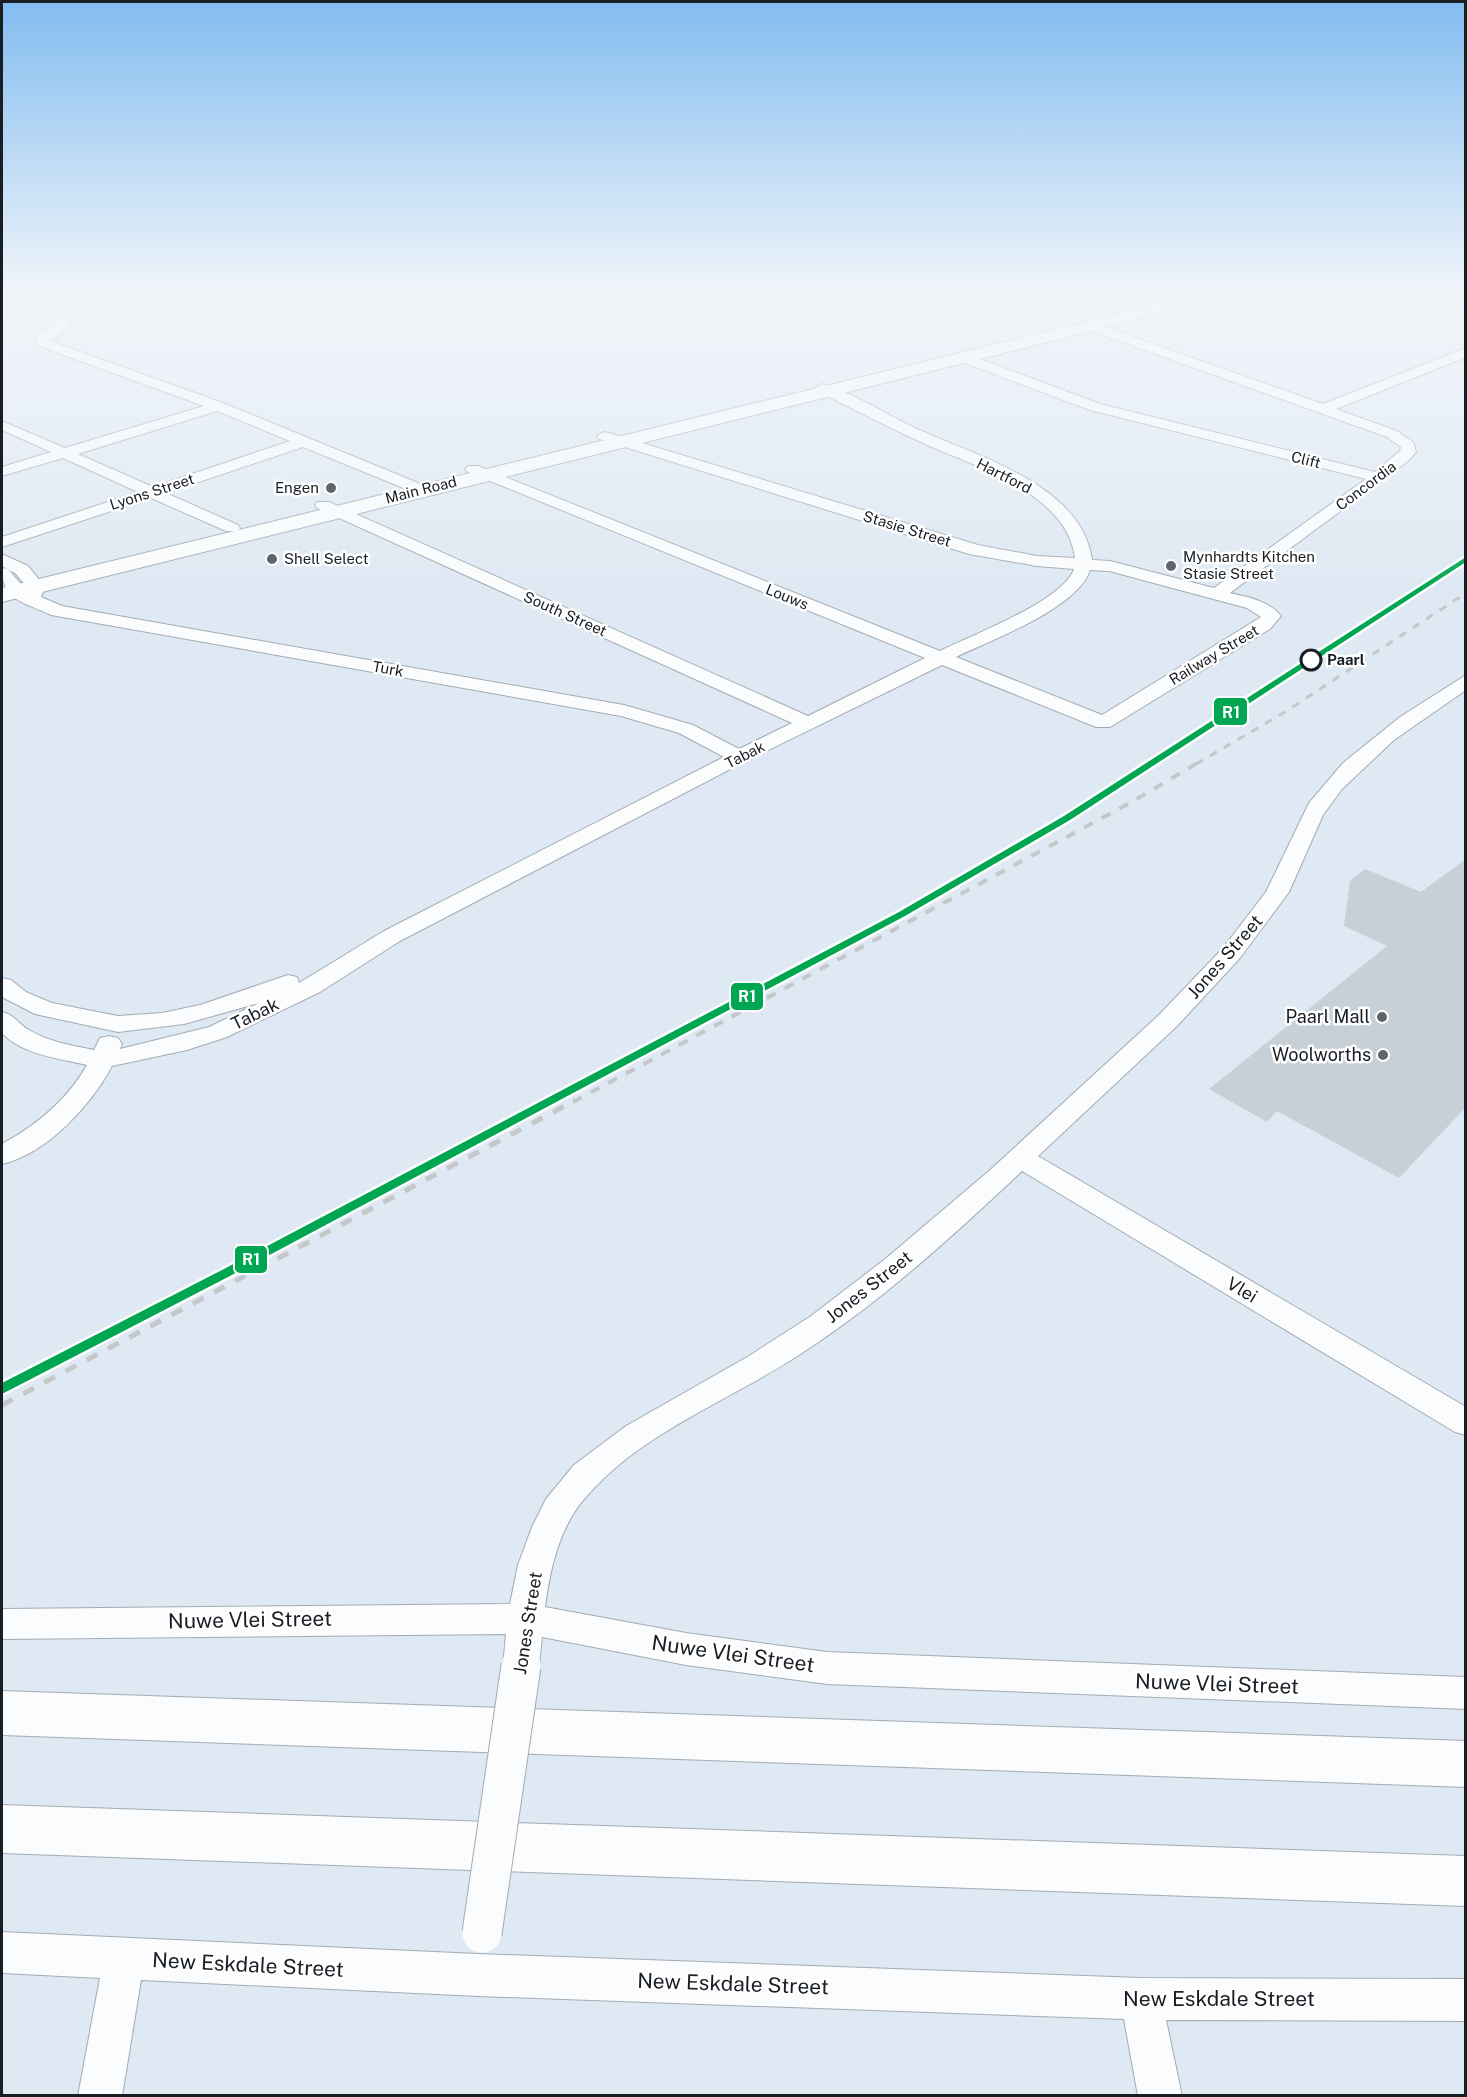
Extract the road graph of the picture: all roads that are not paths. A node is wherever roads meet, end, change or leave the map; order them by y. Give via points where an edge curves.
1 (190, 396) edge
2 (796, 396) edge
3 (846, 396) edge
4 (1065, 396) edge
5 (1287, 396) edge
6 (1357, 396) edge
7 (218, 406) junction
8 (1324, 409) junction
9 (2, 416) edge
10 (2, 425) edge
11 (24, 436) junction
12 (612, 438) junction
13 (303, 442) junction
14 (63, 453) junction
15 (2, 472) edge
16 (478, 472) junction
17 (1376, 477) junction
18 (416, 487) junction
19 (152, 492) junction
20 (329, 508) junction
21 (232, 528) junction
22 (2, 542) edge
23 (2, 559) edge
24 (1084, 563) junction
25 (16, 586) edge
26 (1217, 594) junction
27 (940, 658) junction
28 (1466, 681) edge
29 (808, 723) junction
30 (1102, 723) joint
31 (739, 757) junction
32 (392, 936) junction
33 (5, 1000) edge
34 (116, 1024) junction
35 (104, 1060) junction
36 (2, 1155) edge
37 (1019, 1157) junction
38 (1466, 1423) edge
39 (526, 1619) junction
40 (2, 1624) edge
41 (1466, 1693) edge
42 (2, 1713) edge
43 (1466, 1764) edge
44 (2, 1829) edge
45 (1466, 1881) edge
46 (2, 1953) edge
47 (124, 1959) junction
48 (478, 1975) junction
49 (1141, 2000) junction
50 (1466, 2000) edge
51 (100, 2096) edge
52 (1160, 2096) edge

1 - 7 street
2 - 12 main road, Main Road
3 - 24 street, Hartford via 1050,501 1078,536
4 - 17 street, Clift via 1095,407
5 - 8 street, Concordia
6 - 8 street
7 - 13 street
7 - 14 street
8 - 17 street, Concordia via 1392,434 1408,446 1403,458
9 - 11 street via 25,426
10 - 11 street
11 - 14 street
12 - 16 main road, Main Road
12 - 24 street, Stasie Street via 975,550 1037,561
13 - 18 street
13 - 19 street, Lyons Street
14 - 15 street
14 - 19 street
16 - 18 main road, Main Road
16 - 27 street, Louws
17 - 26 street, Concordia
18 - 20 main road, Main Road
19 - 21 street
19 - 22 street, Lyons Street
20 - 21 main road, Main Road
20 - 25 main road, Main Road
20 - 29 street, South Street
21 - 25 main road, Main Road
23 - 25 street, Turk
24 - 26 street, Stasie Street via 1128,570
24 - 27 street, Tabak via 1080,579 1061,597
25 - 31 street, Turk via 44,607 75,615 624,711 686,729
26 - 30 street, Railway Street via 1260,607 1272,616 1264,625
27 - 29 street, Tabak
27 - 30 street, Louws
28 - 37 street, Jones Street via 1342,776 1313,815 1272,901 1229,958
29 - 31 street, Tabak
31 - 32 street, Tabak
32 - 34 street, Tabak via 236,1003 198,1014
32 - 35 street, Tabak via 311,987 218,1032
33 - 34 street, Tabak
33 - 35 street via 18,1035 39,1045
34 - 35 street
35 - 36 street via 66,1113
37 - 38 street, Vlei
37 - 39 street, Jones Street via 878,1283 826,1321 782,1352 635,1435 588,1471 558,1509 540,1547
39 - 40 street, Nuwe Vlei Street
39 - 41 street, Nuwe Vlei Street via 686,1649 838,1669
39 - 48 street, Jones Street, bridge
42 - 43 main road
44 - 45 main road
46 - 47 street, New Eskdale Street
47 - 48 street, New Eskdale Street
47 - 51 street
48 - 49 street, New Eskdale Street
49 - 50 street, New Eskdale Street
49 - 52 street

